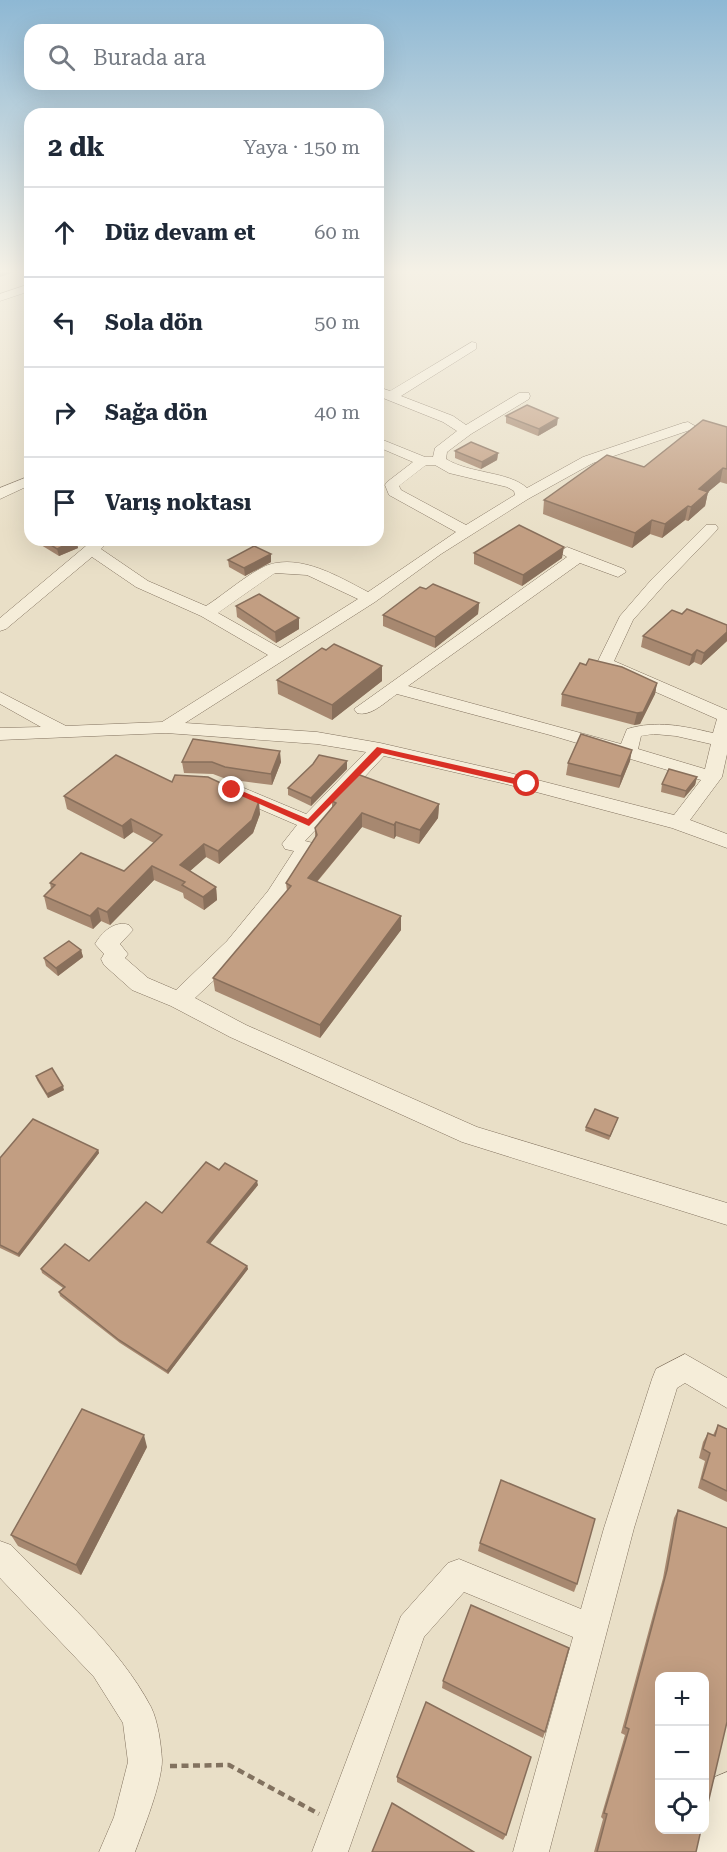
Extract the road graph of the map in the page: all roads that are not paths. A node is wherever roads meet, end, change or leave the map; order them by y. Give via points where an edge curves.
1 (449, 358) edge
2 (384, 393) edge
3 (524, 396) dead end
4 (688, 426) dead end
5 (466, 431) junction
6 (384, 445) edge
7 (439, 460) junction
8 (423, 461) junction
9 (24, 482) edge
10 (0, 495) edge
11 (524, 496) junction
12 (711, 528) dead end
13 (467, 532) junction
14 (550, 544) edge
15 (96, 546) edge
16 (98, 546) edge
17 (578, 557) junction
18 (618, 572) dead end
19 (369, 599) junction
20 (207, 613) junction
21 (0, 626) edge
22 (280, 655) junction
23 (394, 688) junction
24 (0, 697) edge
25 (363, 709) dead end
26 (726, 715) edge
27 (166, 727) junction
28 (62, 732) junction
29 (0, 734) edge
30 (720, 740) junction
31 (380, 749) junction
32 (628, 752) junction
33 (713, 777) junction
34 (213, 782) edge
35 (309, 823) junction
36 (678, 823) junction
37 (727, 841) edge
38 (122, 930) dead end
39 (180, 1000) junction
40 (727, 1214) edge
41 (727, 1394) edge
42 (0, 1556) edge
43 (592, 1629) junction
44 (727, 1789) edge
45 (335, 1839) edge
46 (117, 1852) edge
47 (531, 1852) edge
48 (713, 1852) edge

1 - 2 street
2 - 5 street via 448,419
3 - 5 street
4 - 11 street via 588,460
5 - 7 street via 440,451
6 - 8 street
7 - 8 street
7 - 11 street via 454,470 512,484
8 - 13 street via 392,485 394,492
9 - 10 street
11 - 13 street
12 - 26 street via 627,619 605,663
13 - 19 street
14 - 17 street
15 - 21 street
16 - 20 street via 142,584
17 - 18 street
17 - 23 street
19 - 20 street via 311,568 284,567 271,569
19 - 22 street
20 - 22 street
22 - 27 street
23 - 25 street
23 - 32 street
24 - 28 street
26 - 30 street
27 - 28 street
27 - 31 street via 317,738
28 - 29 street
30 - 32 street via 657,728 642,729 633,733
30 - 33 street
31 - 35 street
31 - 36 street
32 - 33 street
33 - 36 street
34 - 35 street
35 - 39 street via 292,844 306,848 275,896 235,947
36 - 37 street
38 - 39 street via 106,945 117,954 112,959 140,984
39 - 40 street via 238,1031 471,1135
41 - 43 street via 685,1367 666,1379
42 - 46 street via 105,1666 140,1718 144,1769
43 - 45 street via 459,1574 412,1627
43 - 47 street
44 - 48 street

